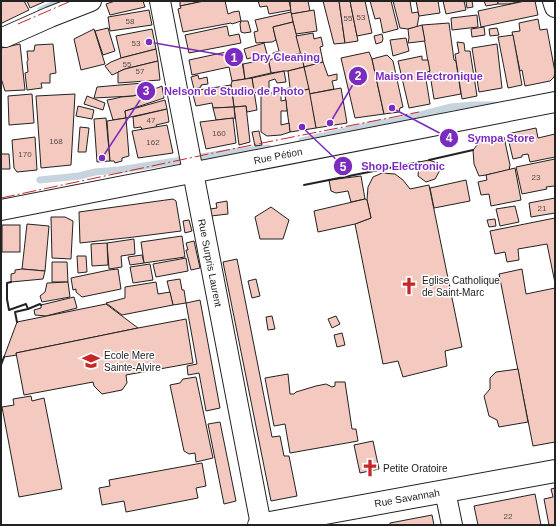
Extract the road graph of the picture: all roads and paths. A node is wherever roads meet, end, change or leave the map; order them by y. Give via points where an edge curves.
1 (91, 1) edge
2 (160, 1) edge
3 (554, 1) edge
4 (555, 8) edge
5 (5, 37) dead end
6 (555, 102) edge
7 (191, 164) junction
8 (1, 210) edge
9 (555, 471) edge
10 (445, 491) junction
11 (260, 525) edge
12 (452, 525) edge

1 - 5 street
2 - 7 street, Rue Surpris Laurent
3 - 4 street
6 - 7 street, Rue Pétion
7 - 8 street, Rue Pétion
7 - 11 street, Rue Surpris Laurent
9 - 10 street, Rue Savannah
10 - 11 street, Rue Savannah
10 - 12 street

